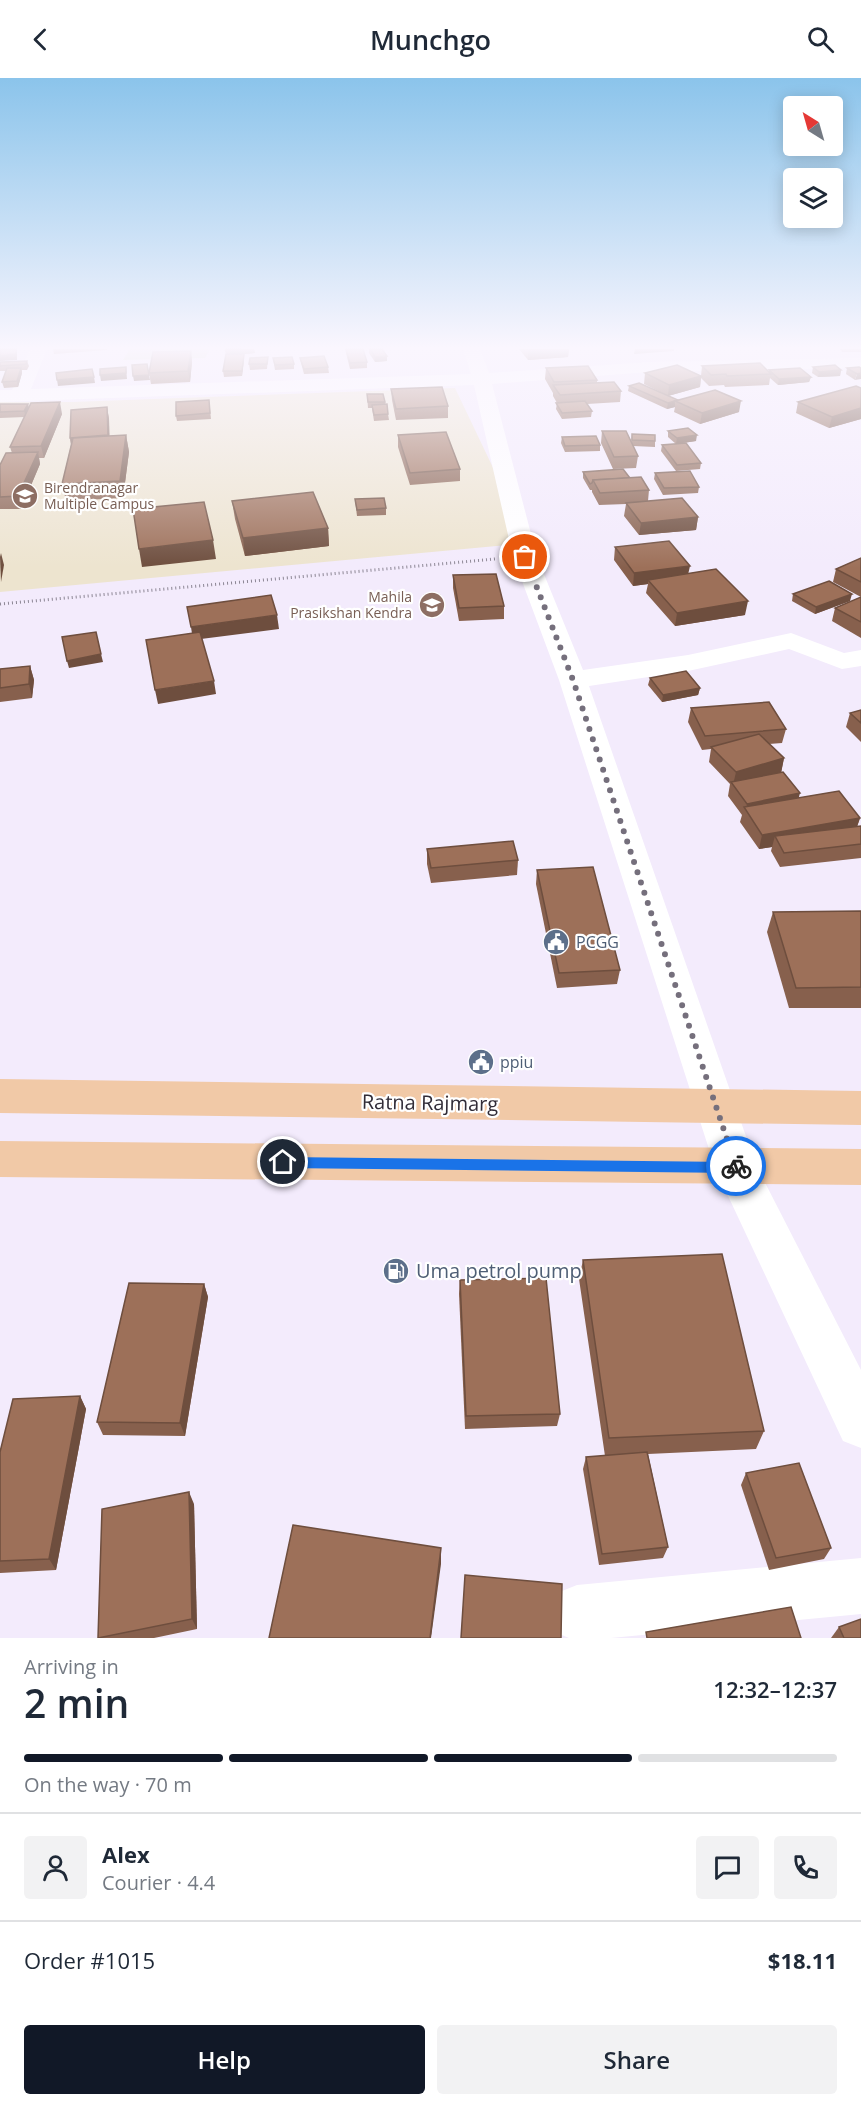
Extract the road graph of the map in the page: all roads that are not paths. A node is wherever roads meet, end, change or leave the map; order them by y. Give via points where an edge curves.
1 (492, 422) edge
2 (861, 658) edge
3 (573, 680) junction
4 (0, 1096) edge
5 (718, 1108) junction
6 (861, 1108) edge
7 (0, 1159) edge
8 (861, 1167) edge
9 (736, 1168) junction
10 (861, 1423) edge
11 (861, 1586) edge
12 (577, 1613) dead end

1 - 3 street via 525,557
2 - 3 street via 842,661 791,641 688,663
3 - 5 street
4 - 5 main road, Ratna Rajmarg
5 - 6 main road, Ratna Rajmarg
5 - 9 street
7 - 9 main road
8 - 9 main road
9 - 10 street
11 - 12 street

